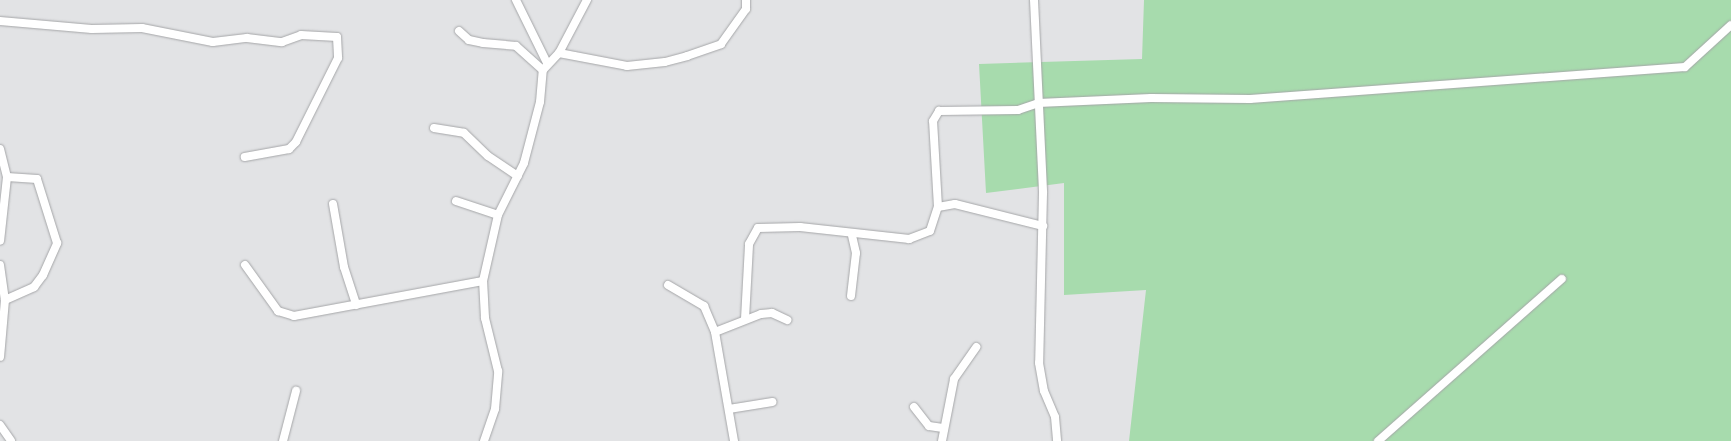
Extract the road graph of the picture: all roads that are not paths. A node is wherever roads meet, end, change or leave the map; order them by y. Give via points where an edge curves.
1 (516, 0) edge
2 (587, 0) edge
3 (746, 0) edge
4 (1034, 0) edge
5 (0, 22) edge
6 (1731, 25) edge
7 (459, 31) dead end
8 (559, 53) junction
9 (547, 62) junction
10 (543, 70) junction
11 (1038, 103) junction
12 (434, 128) dead end
13 (0, 149) edge
14 (245, 157) dead end
15 (518, 176) junction
16 (7, 177) junction
17 (456, 201) dead end
18 (333, 204) dead end
19 (938, 206) junction
20 (498, 215) junction
21 (1042, 226) junction
22 (852, 235) junction
23 (0, 241) edge
24 (0, 265) edge
25 (245, 265) dead end
26 (1562, 279) dead end
27 (483, 280) junction
28 (668, 285) dead end
29 (851, 296) dead end
30 (5, 300) junction
31 (356, 305) junction
32 (745, 319) junction
33 (787, 320) dead end
34 (715, 332) junction
35 (976, 347) dead end
36 (0, 356) edge
37 (296, 391) dead end
38 (772, 402) dead end
39 (914, 407) dead end
40 (729, 409) junction
41 (0, 425) edge
42 (943, 428) junction
43 (11, 441) edge
44 (283, 441) edge
45 (484, 441) edge
46 (734, 441) edge
47 (942, 441) edge
48 (1057, 441) edge
49 (1378, 441) edge

1 - 9 street
2 - 8 street
3 - 8 street via 746,9 721,44 665,62 627,66
4 - 11 street
5 - 14 street via 92,29 142,28 213,42 247,38 282,42 301,34 337,37 338,58 296,142 290,149
6 - 11 street via 1685,67 1250,99
7 - 10 street via 482,43 516,46
8 - 9 street
9 - 10 street
10 - 15 street via 540,102
11 - 19 street via 1018,110 939,111 933,121
11 - 21 street
12 - 15 street via 464,133 488,156
13 - 16 street
15 - 20 street
16 - 23 street
16 - 30 street via 17,174 37,179 57,243 44,275 34,287
17 - 20 street
18 - 31 street via 344,267
19 - 21 street via 954,204
19 - 22 street via 936,224 921,235 909,239
20 - 27 street
21 - 48 street via 1039,363 1044,391 1055,417
22 - 29 street via 856,252
22 - 32 street via 800,227 758,228 749,244
24 - 30 street
25 - 31 street via 278,311 294,316
26 - 49 street
27 - 31 street
27 - 45 street via 486,318 498,371 495,409
28 - 34 street via 704,306
30 - 36 street
32 - 33 street via 772,313
32 - 34 street
34 - 40 street
35 - 42 street via 954,379
37 - 44 street
38 - 40 street
39 - 42 street via 929,426
40 - 46 street
41 - 43 street
42 - 47 street

